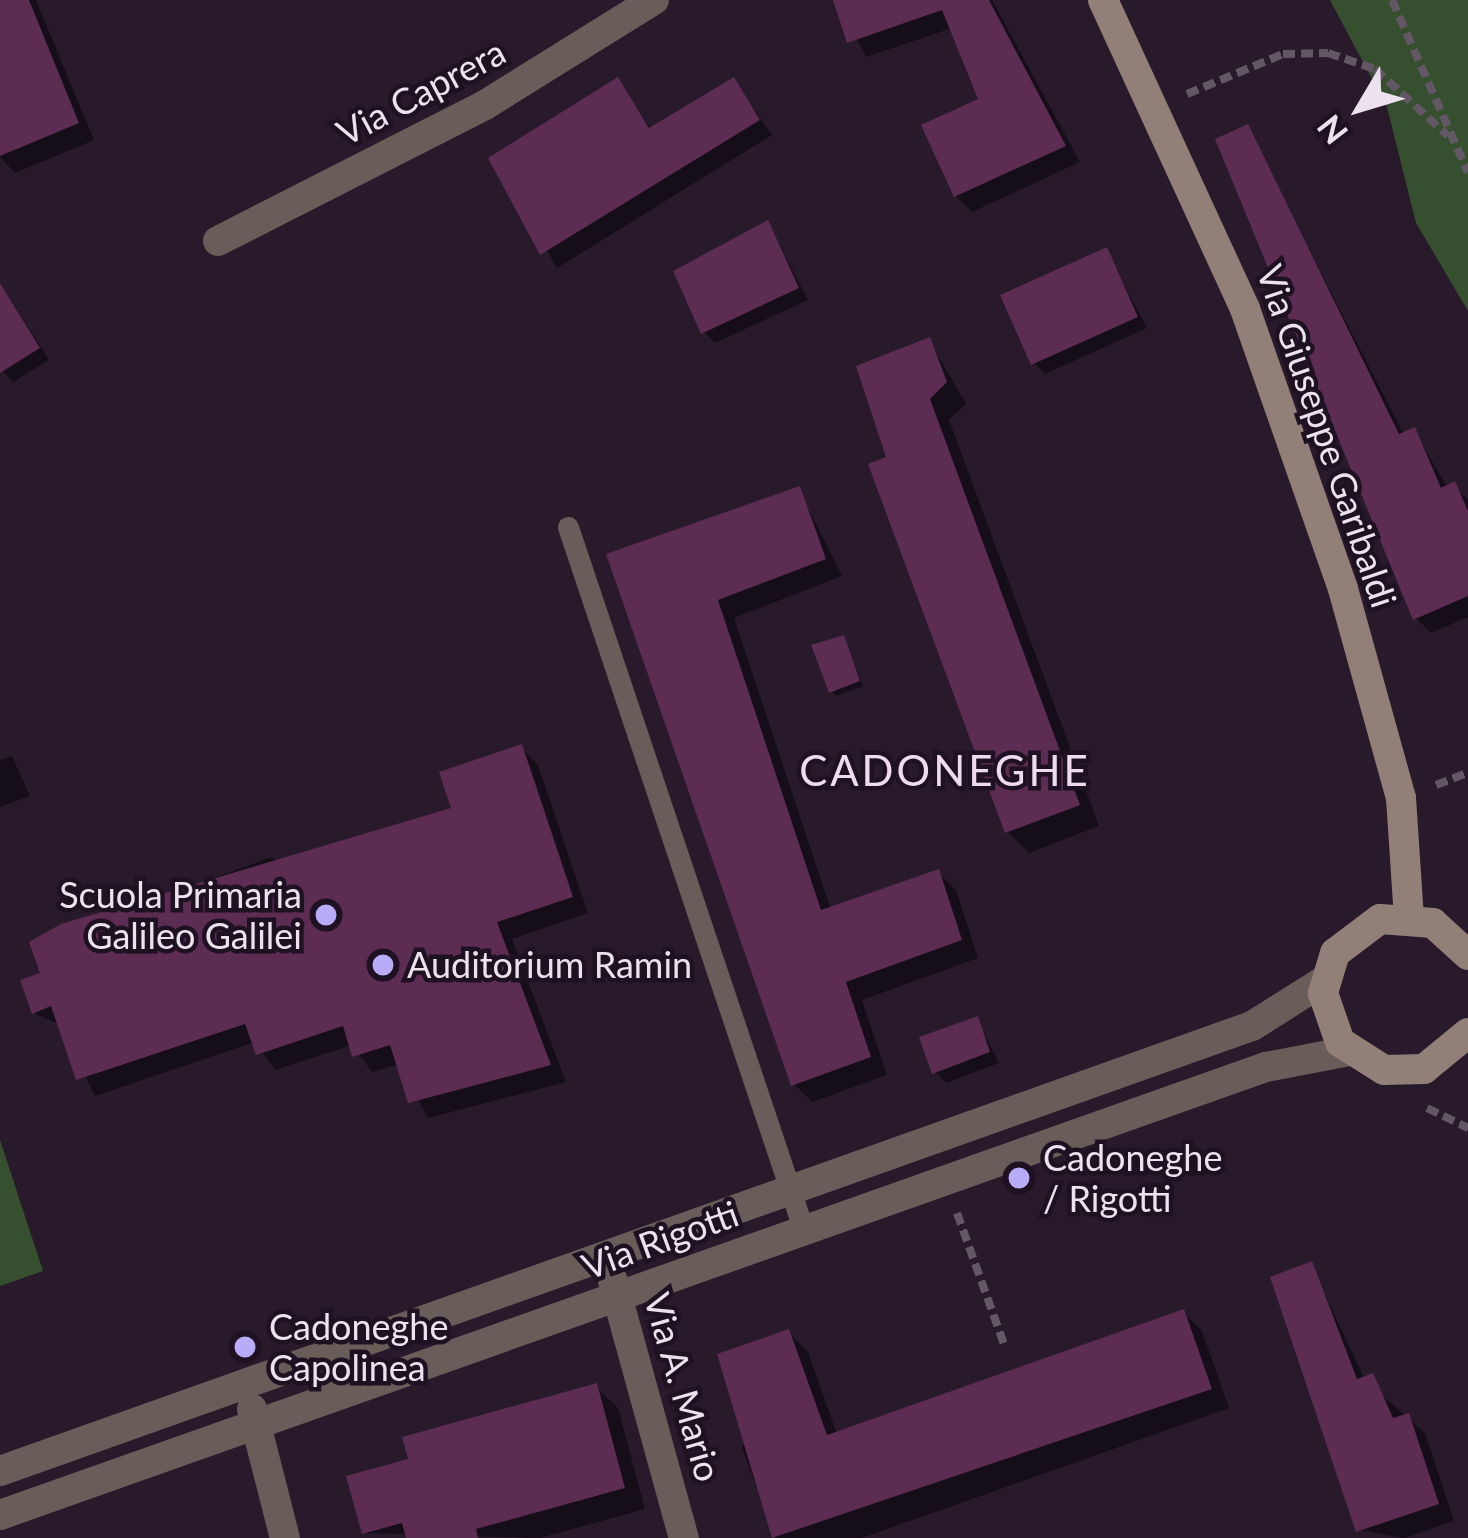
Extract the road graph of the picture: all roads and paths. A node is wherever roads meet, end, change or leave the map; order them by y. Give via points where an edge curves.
1 (654, 0) edge
2 (1102, 0) edge
3 (1391, 0) edge
4 (1156, 108) junction
5 (1448, 136) junction
6 (1468, 172) edge
7 (218, 241) dead end
8 (568, 527) dead end
9 (1409, 917) junction
10 (1467, 952) edge
11 (1325, 980) junction
12 (1465, 1047) edge
13 (1349, 1052) junction
14 (789, 1189) junction
15 (951, 1196) dead end
16 (804, 1231) junction
17 (604, 1258) junction
18 (619, 1297) junction
19 (1005, 1347) dead end
20 (244, 1386) junction
21 (258, 1426) junction
22 (0, 1471) edge
23 (0, 1515) edge
24 (285, 1538) edge
25 (685, 1538) edge

1 - 7 street, Via Caprera via 485,105
2 - 4 main road, Via Giuseppe Garibaldi
3 - 5 path
4 - 5 path via 1283,54 1328,52 1375,69
4 - 9 main road, Via Giuseppe Garibaldi via 1245,310 1343,590 1401,798
5 - 6 path
8 - 14 lane
9 - 10 main road
9 - 11 main road via 1354,932
11 - 13 main road via 1327,1019
11 - 14 street, Via Rigotti via 1252,1026
12 - 13 main road via 1404,1072
13 - 16 street, Via Rigotti via 1266,1067
14 - 16 lane
14 - 17 street, Via Rigotti
15 - 19 path
16 - 18 street, Via Rigotti
17 - 18 street, Via A. Mario
17 - 20 street, Via Rigotti
18 - 21 street, Via Rigotti
18 - 25 street, Via A. Mario
20 - 21 street
20 - 22 street, Via Rigotti
21 - 23 street, Via Rigotti
21 - 24 street

